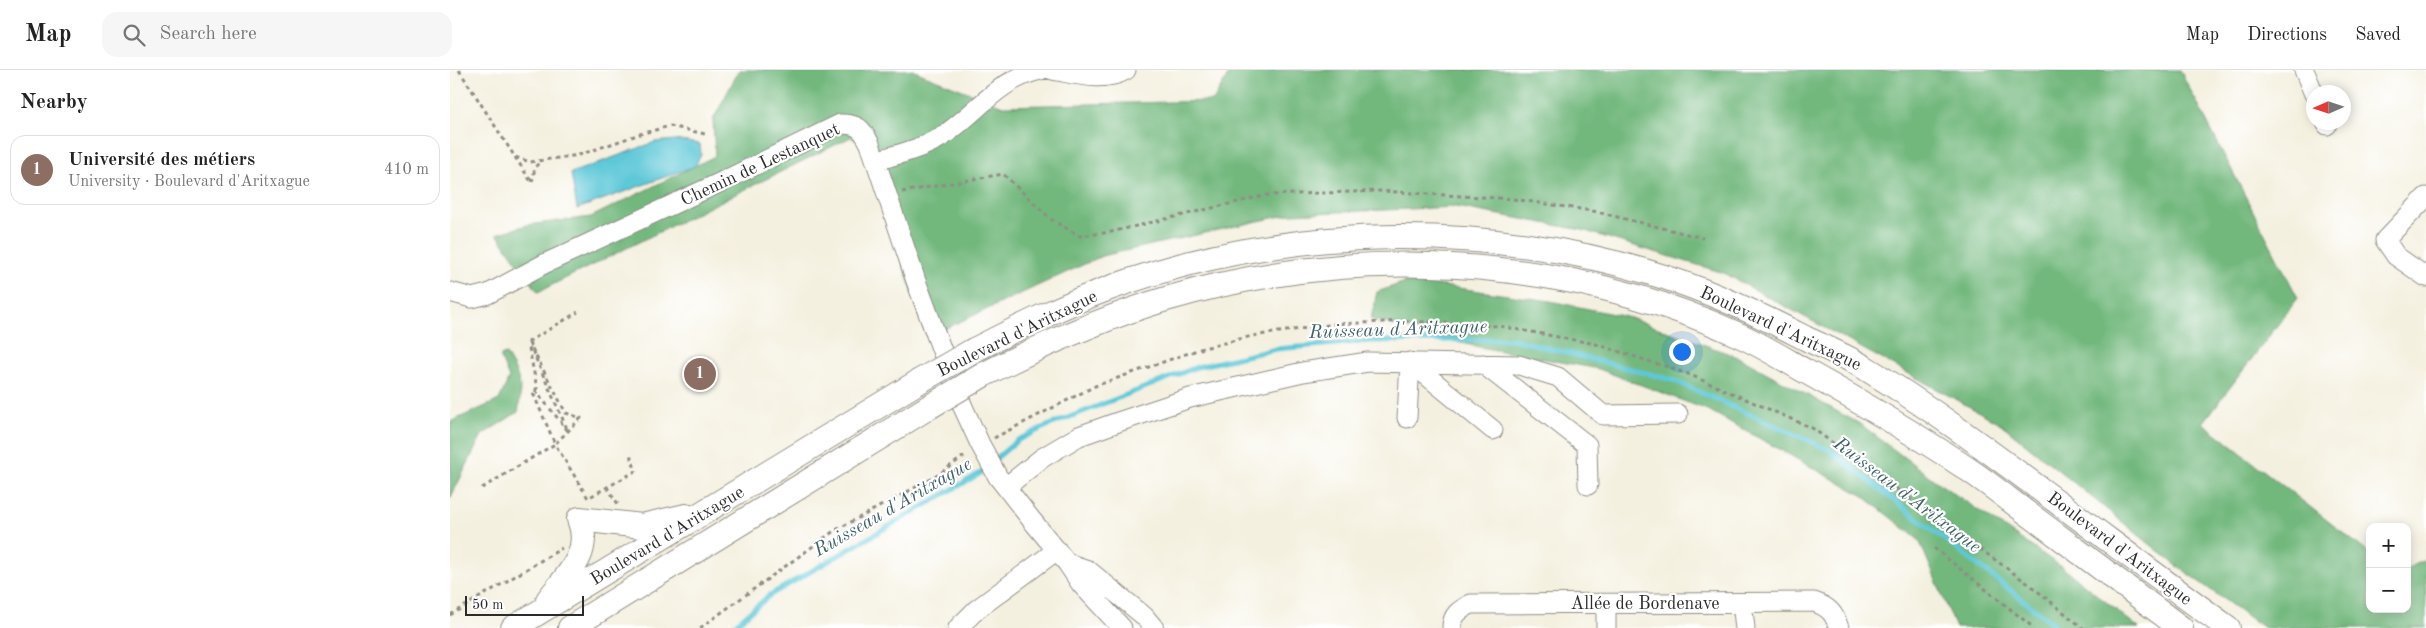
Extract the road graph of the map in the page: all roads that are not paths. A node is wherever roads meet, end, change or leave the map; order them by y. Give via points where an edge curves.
1 (1042, 70) edge
2 (1052, 70) edge
3 (1126, 70) edge
4 (2304, 70) edge
5 (2310, 85) edge
6 (876, 161) junction
7 (2426, 197) edge
8 (2426, 278) edge
9 (450, 292) edge
10 (1410, 362) junction
11 (1483, 364) junction
12 (1678, 414) dead end
13 (1407, 418) dead end
14 (1493, 430) dead end
15 (1588, 485) dead end
16 (1006, 487) junction
17 (705, 512) junction
18 (1062, 556) junction
19 (1742, 603) junction
20 (1606, 604) junction
21 (540, 612) junction
22 (960, 627) edge
23 (513, 628) edge
24 (570, 628) edge
25 (1122, 628) edge
26 (1154, 628) edge
27 (1452, 628) edge
28 (1606, 628) edge
29 (1745, 628) edge
30 (1839, 628) edge
31 (2181, 628) edge
32 (2228, 628) edge

1 - 6 street via 1014,79 942,136
2 - 3 street via 1102,78
4 - 5 street
6 - 9 street, Chemin de Lestanquet via 864,132 853,124 840,124 544,264 488,294 472,298
6 - 16 street, Chemin de Lestanquet via 963,407
7 - 8 street via 2385,240 2396,256
10 - 11 street
10 - 13 street
10 - 14 street
10 - 16 street via 1368,362 1303,372 1190,398 1079,436 1042,458
11 - 12 street via 1518,365 1558,377 1603,415
11 - 15 street via 1587,445
16 - 18 street, Chemin de Lestanquet
17 - 21 main road, Boulevard d'Aritxague
17 - 21 main road via 642,526 589,525 573,570
17 - 32 main road, Boulevard d'Aritxague, bridge via 974,350 1115,286 1194,263 1284,245 1348,239 1442,238 1502,242 1588,257 1654,274 1723,298 1866,368 1978,443
18 - 22 street via 976,610
18 - 25 street, Chemin de Lestanquet via 1081,584
18 - 26 street via 1088,570
19 - 20 street, Allée de Bordenave
19 - 29 street
19 - 30 street, Allée de Bordenave via 1814,602 1826,606 1835,615
20 - 27 street, Allée de Bordenave via 1471,604 1457,611
20 - 28 street
21 - 23 main road, Boulevard d'Aritxague
24 - 31 main road, Boulevard d'Aritxague, bridge via 929,407 983,375 1051,342 1108,318 1194,292 1276,274 1385,264 1478,268 1565,280 1627,295 1743,337 1856,399 1966,468

